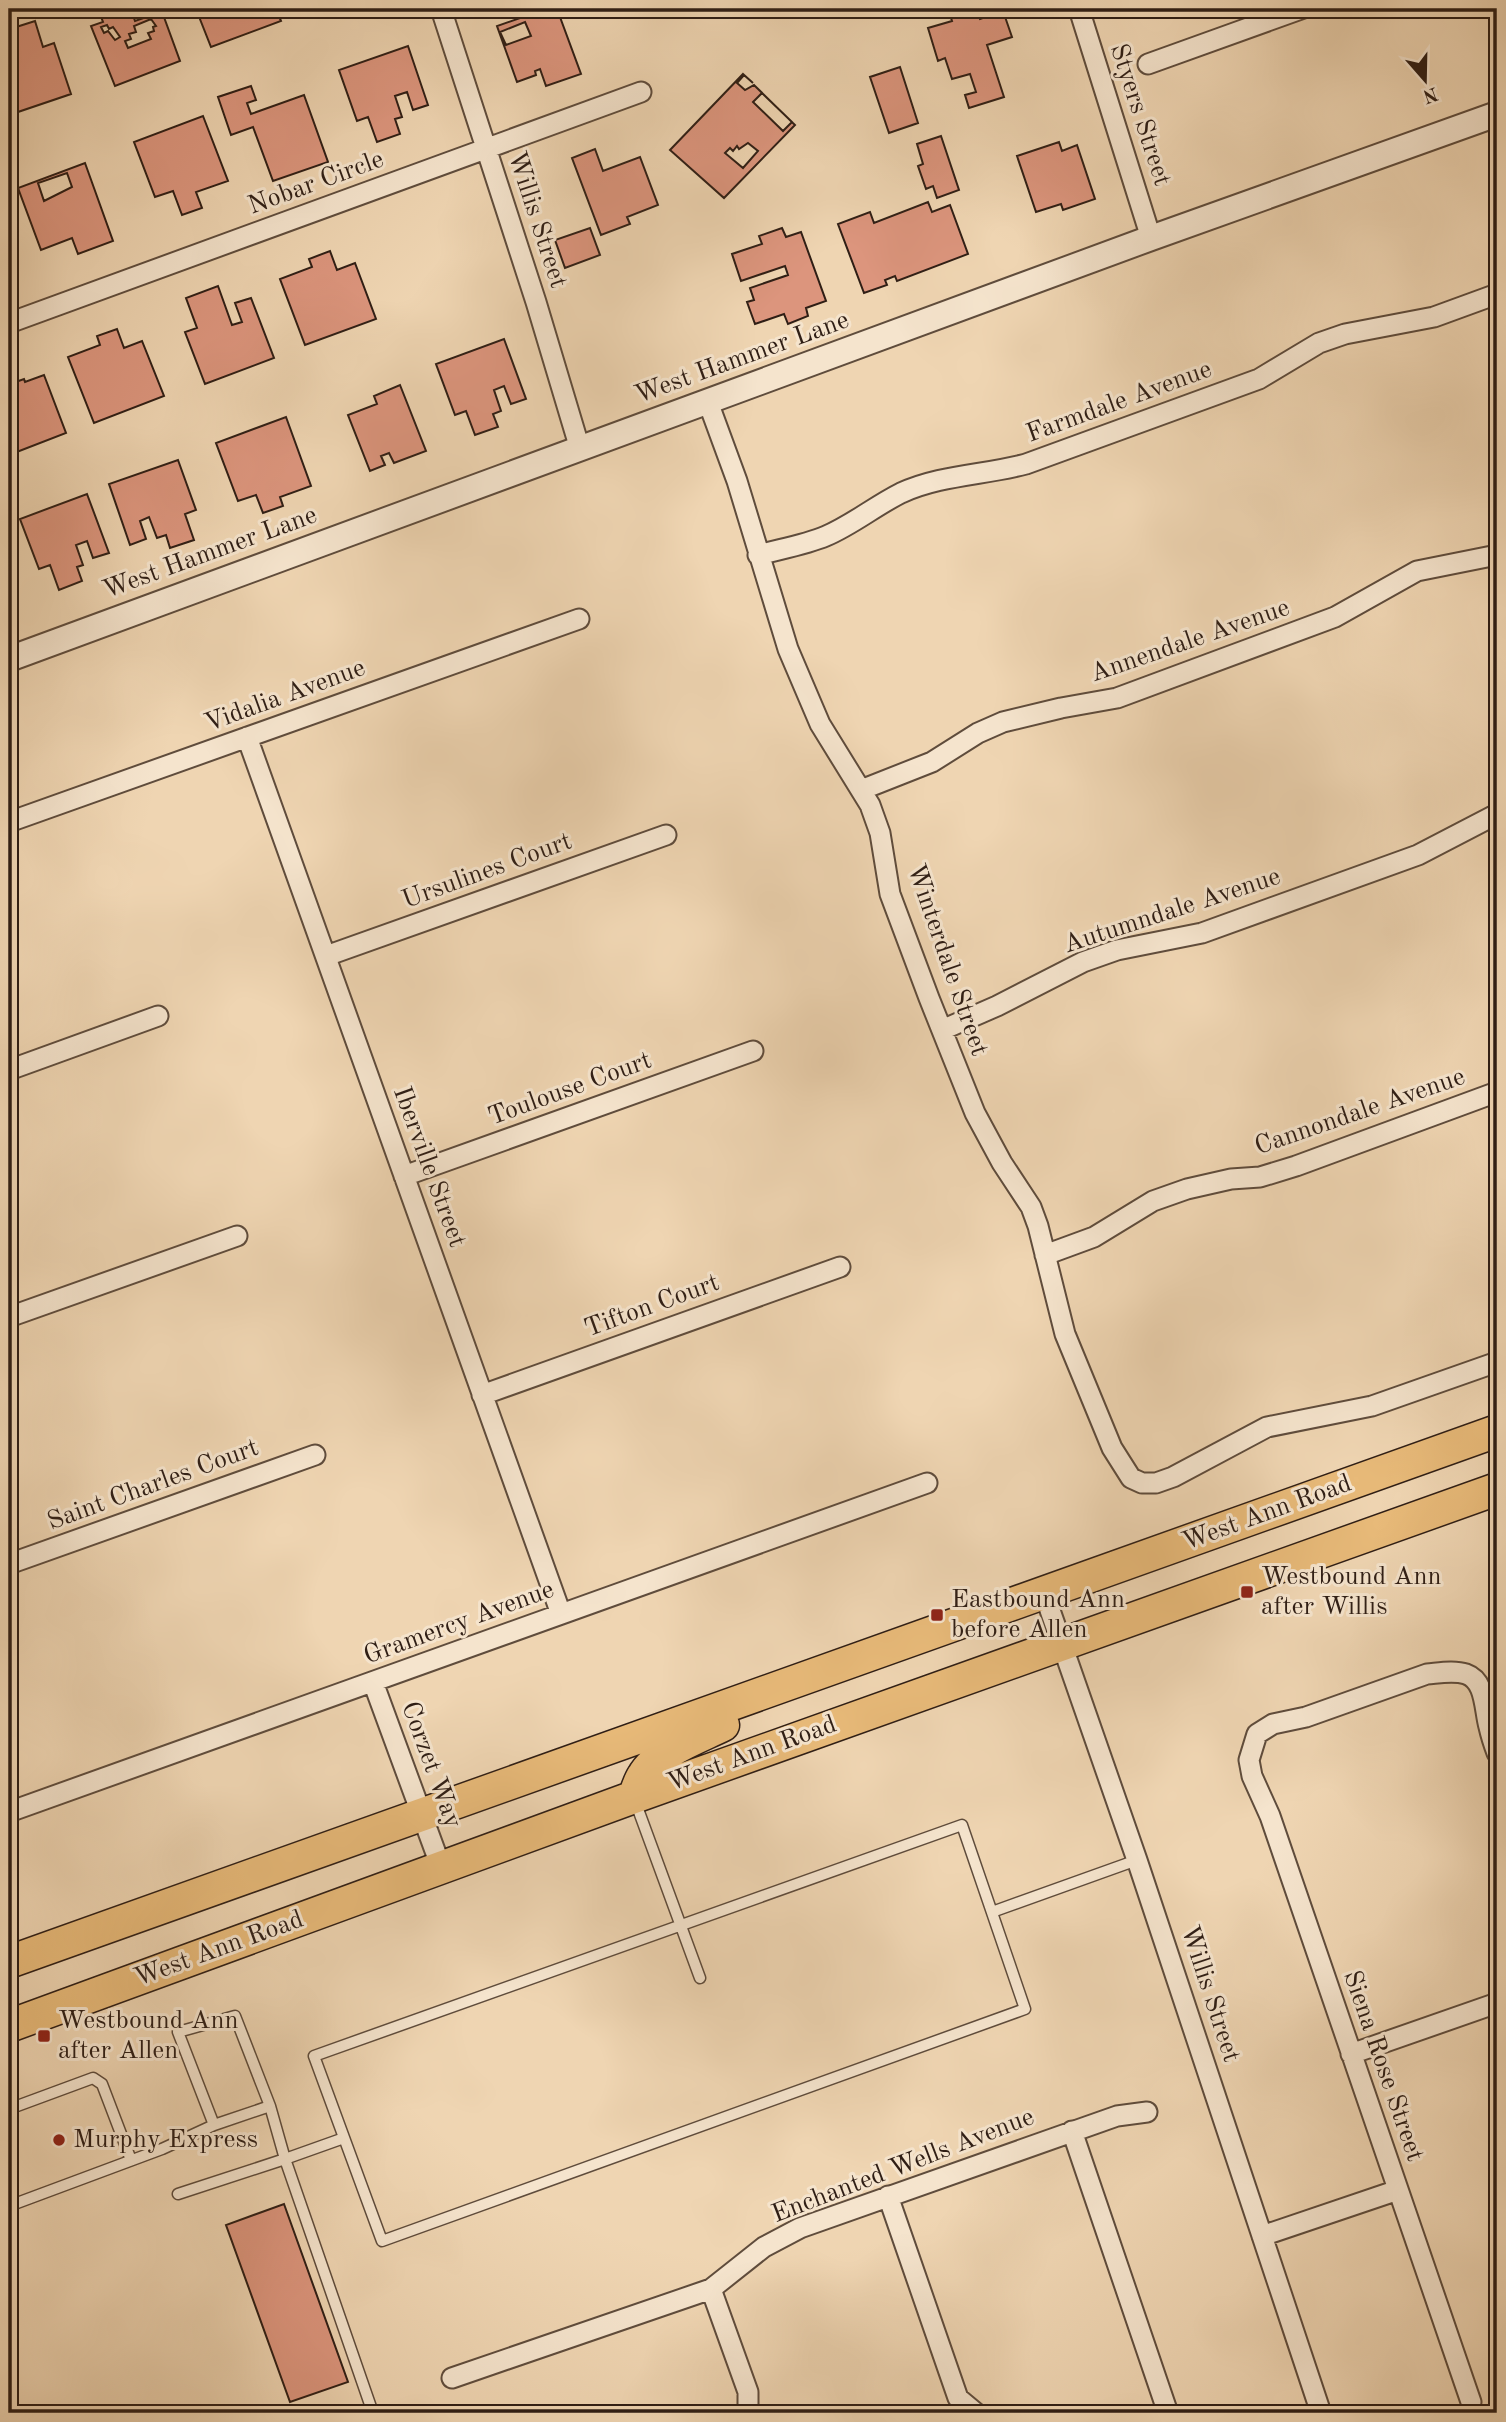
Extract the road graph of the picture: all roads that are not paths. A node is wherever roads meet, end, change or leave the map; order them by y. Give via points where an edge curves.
1 (440, 9) edge
2 (1079, 9) edge
3 (1301, 9) edge
4 (1256, 16) edge
5 (1148, 64) dead end
6 (641, 92) dead end
7 (1497, 114) edge
8 (486, 148) junction
9 (1151, 238) junction
10 (1497, 294) edge
11 (9, 323) edge
12 (708, 402) junction
13 (580, 449) junction
14 (758, 555) junction
15 (1497, 555) edge
16 (579, 619) dead end
17 (9, 659) edge
18 (247, 737) junction
19 (861, 790) junction
20 (1497, 814) edge
21 (9, 822) edge
22 (666, 835) dead end
23 (326, 956) junction
24 (158, 1016) dead end
25 (942, 1030) junction
26 (753, 1051) dead end
27 (9, 1070) edge
28 (1497, 1092) edge
29 (404, 1176) junction
30 (237, 1236) dead end
31 (1045, 1255) junction
32 (840, 1267) dead end
33 (9, 1317) edge
34 (1497, 1362) edge
35 (482, 1395) junction
36 (1497, 1431) edge
37 (315, 1455) dead end
38 (928, 1483) dead end
39 (1497, 1489) edge
40 (9, 1564) edge
41 (1044, 1593) junction
42 (561, 1614) junction
43 (1062, 1644) junction
44 (830, 1669) junction
45 (373, 1682) junction
46 (1497, 1754) edge
47 (634, 1797) junction
48 (9, 1812) edge
49 (422, 1815) junction
50 (1137, 1860) junction
51 (441, 1867) junction
52 (992, 1912) junction
53 (681, 1925) junction
54 (9, 1962) edge
55 (700, 1978) dead end
56 (1497, 2003) edge
57 (9, 2026) edge
58 (1351, 2054) junction
59 (270, 2106) junction
60 (9, 2109) edge
61 (1147, 2112) dead end
62 (214, 2125) junction
63 (1072, 2132) junction
64 (344, 2138) junction
65 (285, 2159) junction
66 (131, 2160) junction
67 (1398, 2190) junction
68 (178, 2194) dead end
69 (888, 2196) junction
70 (9, 2206) edge
71 (1262, 2236) junction
72 (712, 2289) junction
73 (452, 2378) dead end
74 (1471, 2402) dead end
75 (748, 2407) dead end
76 (373, 2413) edge
77 (976, 2413) edge
78 (1168, 2413) edge
79 (1321, 2413) edge

1 - 8 street, Willis Street
2 - 9 street, Styers Street
3 - 4 street
4 - 5 street
6 - 8 street, Nobar Circle
7 - 9 street, West Hammer Lane
8 - 11 street, Nobar Circle
8 - 13 street, Willis Street
9 - 12 street, West Hammer Lane
10 - 14 street, Farmdale Avenue via 1434,317 1318,343 1259,379 1026,464 929,483 824,538
12 - 13 street, West Hammer Lane
12 - 14 street, Winterdale Street
13 - 17 street, West Hammer Lane
14 - 19 street, Winterdale Street via 807,696
15 - 19 street, Annendale Avenue via 1418,571 1335,617 1117,698 1003,722 932,762
16 - 18 street, Vidalia Avenue
18 - 21 street, Vidalia Avenue
18 - 23 street, Iberville Street
19 - 25 street, Winterdale Street via 880,833 890,894
20 - 25 street, Autumndale Avenue via 1418,855 1202,933 1117,950 1083,962
22 - 23 street, Ursulines Court
23 - 29 street, Iberville Street
24 - 27 street
25 - 31 street, Winterdale Street via 975,1113 1031,1207
26 - 29 street, Toulouse Court
28 - 31 street, Cannondale Avenue via 1296,1166 1187,1189 1153,1201 1094,1237
29 - 35 street, Iberville Street
30 - 33 street
31 - 34 street, Winterdale Street via 1065,1334 1107,1435 1122,1466 1142,1483 1173,1477 1268,1427 1372,1406
32 - 35 street, Tifton Court
35 - 42 street, Iberville Street
36 - 41 main road, West Ann Road
37 - 40 street, Saint Charles Court
38 - 42 street, Gramercy Avenue
39 - 43 main road, West Ann Road
41 - 43 street, Willis Street
41 - 44 main road, West Ann Road
42 - 45 street, Gramercy Avenue
43 - 47 main road, West Ann Road
43 - 50 street, Willis Street
44 - 47 main road via 662,1757 643,1775
44 - 49 main road, West Ann Road
45 - 48 street, Gramercy Avenue
45 - 49 street, Corzet Way
46 - 58 street, Siena Rose Street via 1482,1690 1463,1672 1427,1674 1306,1717 1273,1724 1257,1734 1250,1759 1252,1776 1270,1816
47 - 51 main road, West Ann Road
47 - 53 lane
49 - 51 street, Corzet Way
49 - 54 main road, West Ann Road
50 - 52 lane
50 - 71 street, Willis Street
51 - 57 main road, West Ann Road
52 - 53 lane via 962,1825
52 - 64 lane via 1025,2009 382,2241
53 - 55 lane
53 - 64 lane via 314,2056
56 - 58 street
58 - 67 street, Siena Rose Street
59 - 62 lane
59 - 62 lane via 235,2016 178,2032
59 - 65 lane
60 - 66 lane via 93,2078 102,2084
61 - 63 street, Enchanted Wells Avenue via 1118,2116
62 - 66 lane
63 - 69 street, Enchanted Wells Avenue
63 - 78 street
64 - 65 lane
65 - 68 lane
65 - 76 lane
66 - 70 lane
67 - 71 street
67 - 74 street, Siena Rose Street
69 - 72 street, Enchanted Wells Avenue via 800,2228 764,2248
69 - 77 street via 958,2398
71 - 79 street, Willis Street
72 - 73 street, Enchanted Wells Avenue
72 - 75 street via 748,2392

